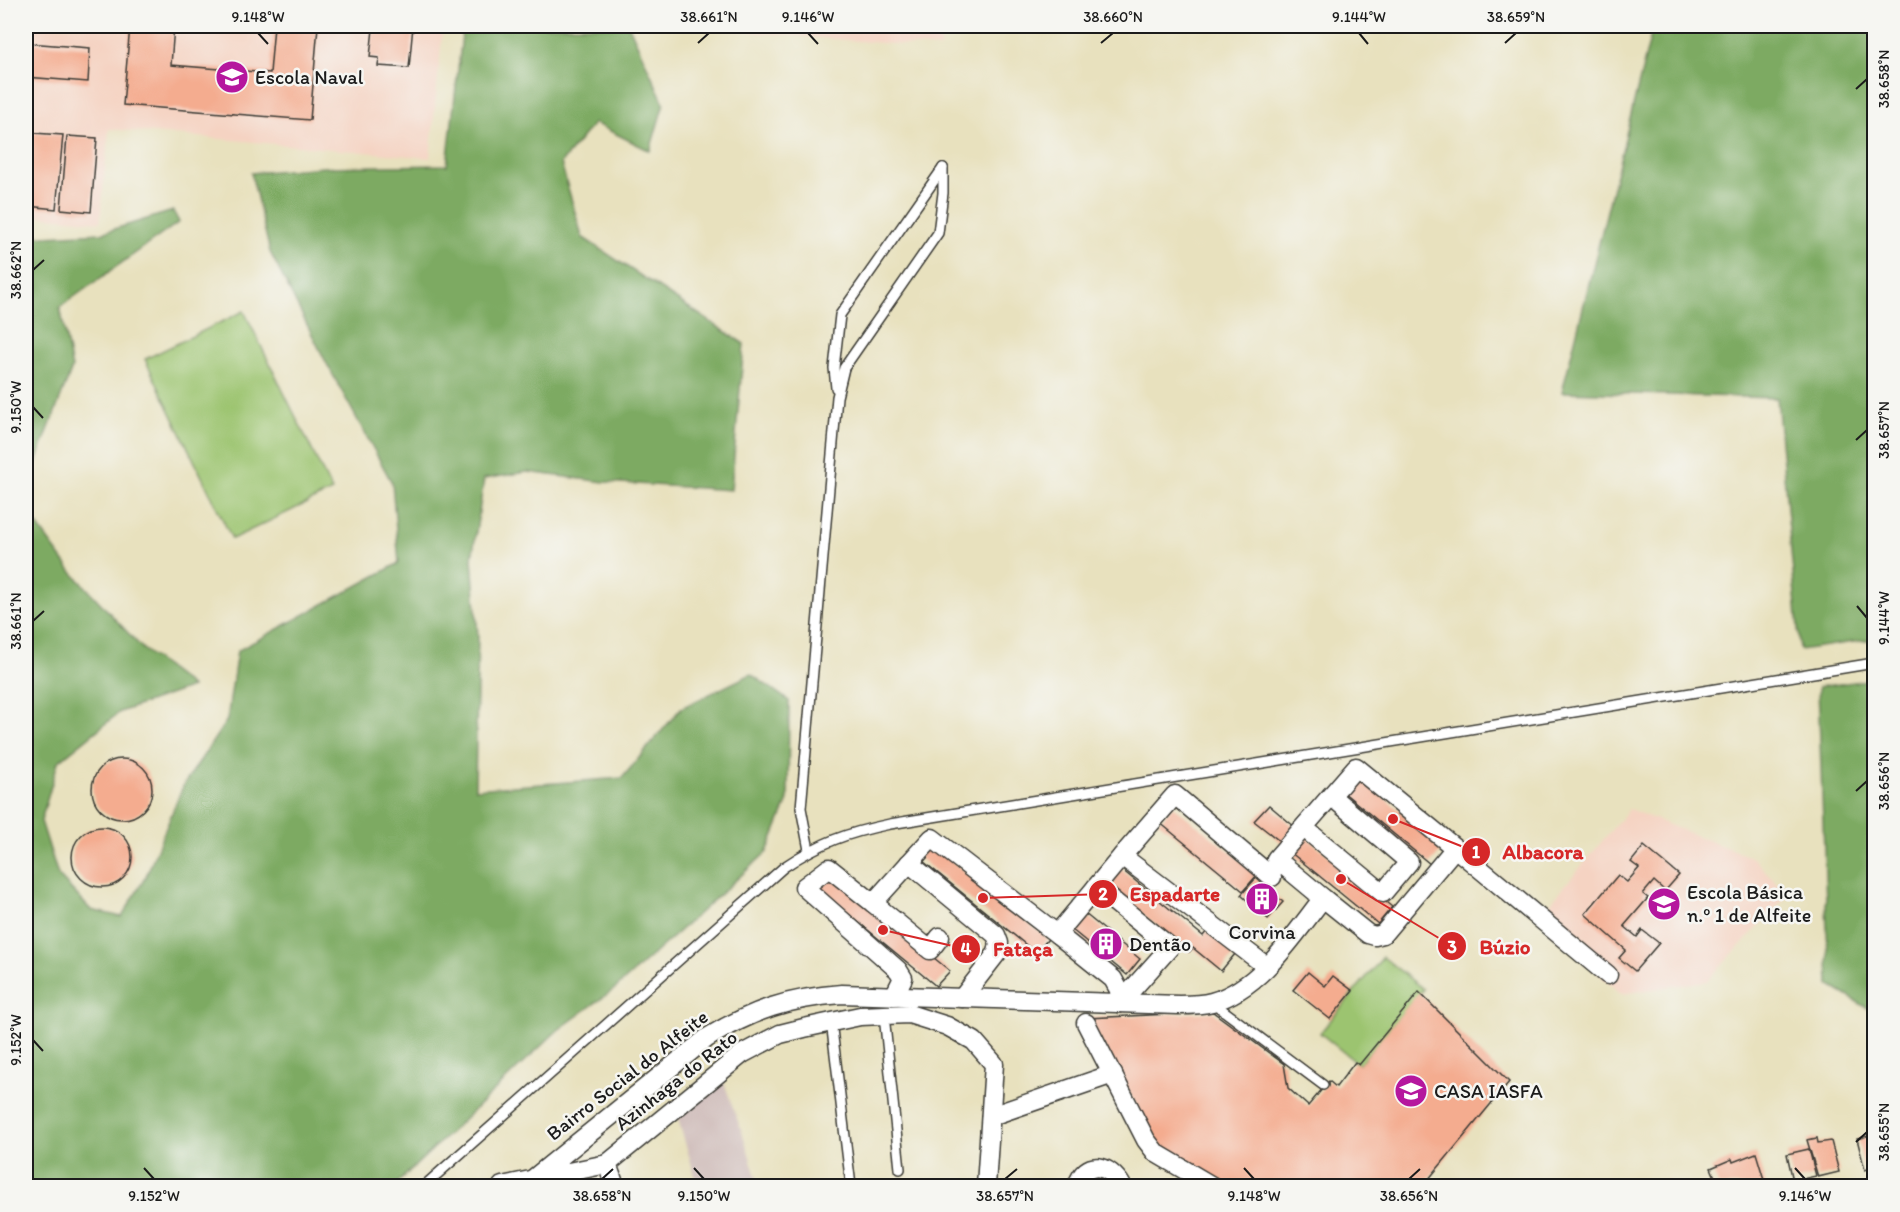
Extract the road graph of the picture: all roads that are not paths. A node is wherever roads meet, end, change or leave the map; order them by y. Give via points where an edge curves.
1 (837, 397) junction
2 (1875, 663) edge
3 (1331, 796) junction
4 (1304, 828) junction
5 (1455, 848) junction
6 (808, 850) junction
7 (1122, 856) junction
8 (909, 863) junction
9 (1272, 877) dead end
10 (1096, 887) junction
11 (1323, 898) junction
12 (873, 903) junction
13 (1057, 934) junction
14 (940, 937) dead end
15 (1266, 966) junction
16 (1608, 975) dead end
17 (894, 996) junction
18 (962, 998) junction
19 (1212, 1002) junction
20 (1120, 1003) junction
21 (884, 1015) junction
22 (831, 1021) junction
23 (1086, 1023) dead end
24 (1113, 1074) junction
25 (1323, 1085) dead end
26 (991, 1116) junction
27 (607, 1164) junction
28 (900, 1169) dead end
29 (533, 1179) junction
30 (424, 1186) edge
31 (502, 1186) edge
32 (615, 1186) edge
33 (851, 1186) edge
34 (988, 1186) edge
35 (1077, 1186) edge
36 (1122, 1186) edge
37 (1212, 1186) edge

1 - 1 lane via 843,368 938,233 943,168 840,315 834,368
1 - 6 lane via 801,808
2 - 6 lane via 890,824 857,831
3 - 4 street
3 - 4 street via 1409,862 1383,893
3 - 5 street via 1356,767
4 - 11 street via 1276,859
5 - 11 street via 1383,934 1368,934
5 - 16 street
6 - 30 lane via 784,867
7 - 9 street via 1175,795
7 - 10 street
7 - 15 street
8 - 12 street
8 - 13 street via 932,838
8 - 18 street via 996,935 997,953
10 - 13 street
10 - 20 street via 1170,947
11 - 15 street, Bairro Social do Alfeite
12 - 14 street via 930,950
12 - 17 street via 829,868 804,886 898,970 903,978
13 - 20 street via 1113,979
15 - 19 street, Bairro Social do Alfeite via 1240,989
17 - 18 street, Bairro Social do Alfeite
17 - 29 street, Bairro Social do Alfeite via 809,997 781,1003 732,1023 678,1059
18 - 20 street, Bairro Social do Alfeite
19 - 20 street, Bairro Social do Alfeite
19 - 25 lane
21 - 22 street, Azinhaga do Rato
21 - 26 street, Azinhaga do Rato via 909,1014 947,1026 974,1041 994,1064
21 - 28 lane
22 - 27 street, Azinhaga do Rato via 780,1034 742,1054
22 - 33 lane
23 - 24 street
24 - 26 street
24 - 37 street via 1156,1153
26 - 34 street, Azinhaga do Rato
27 - 29 street, Azinhaga do Rato
27 - 32 street
29 - 31 street, Azinhaga do Rato
35 - 36 street via 1080,1177 1091,1168 1105,1168

